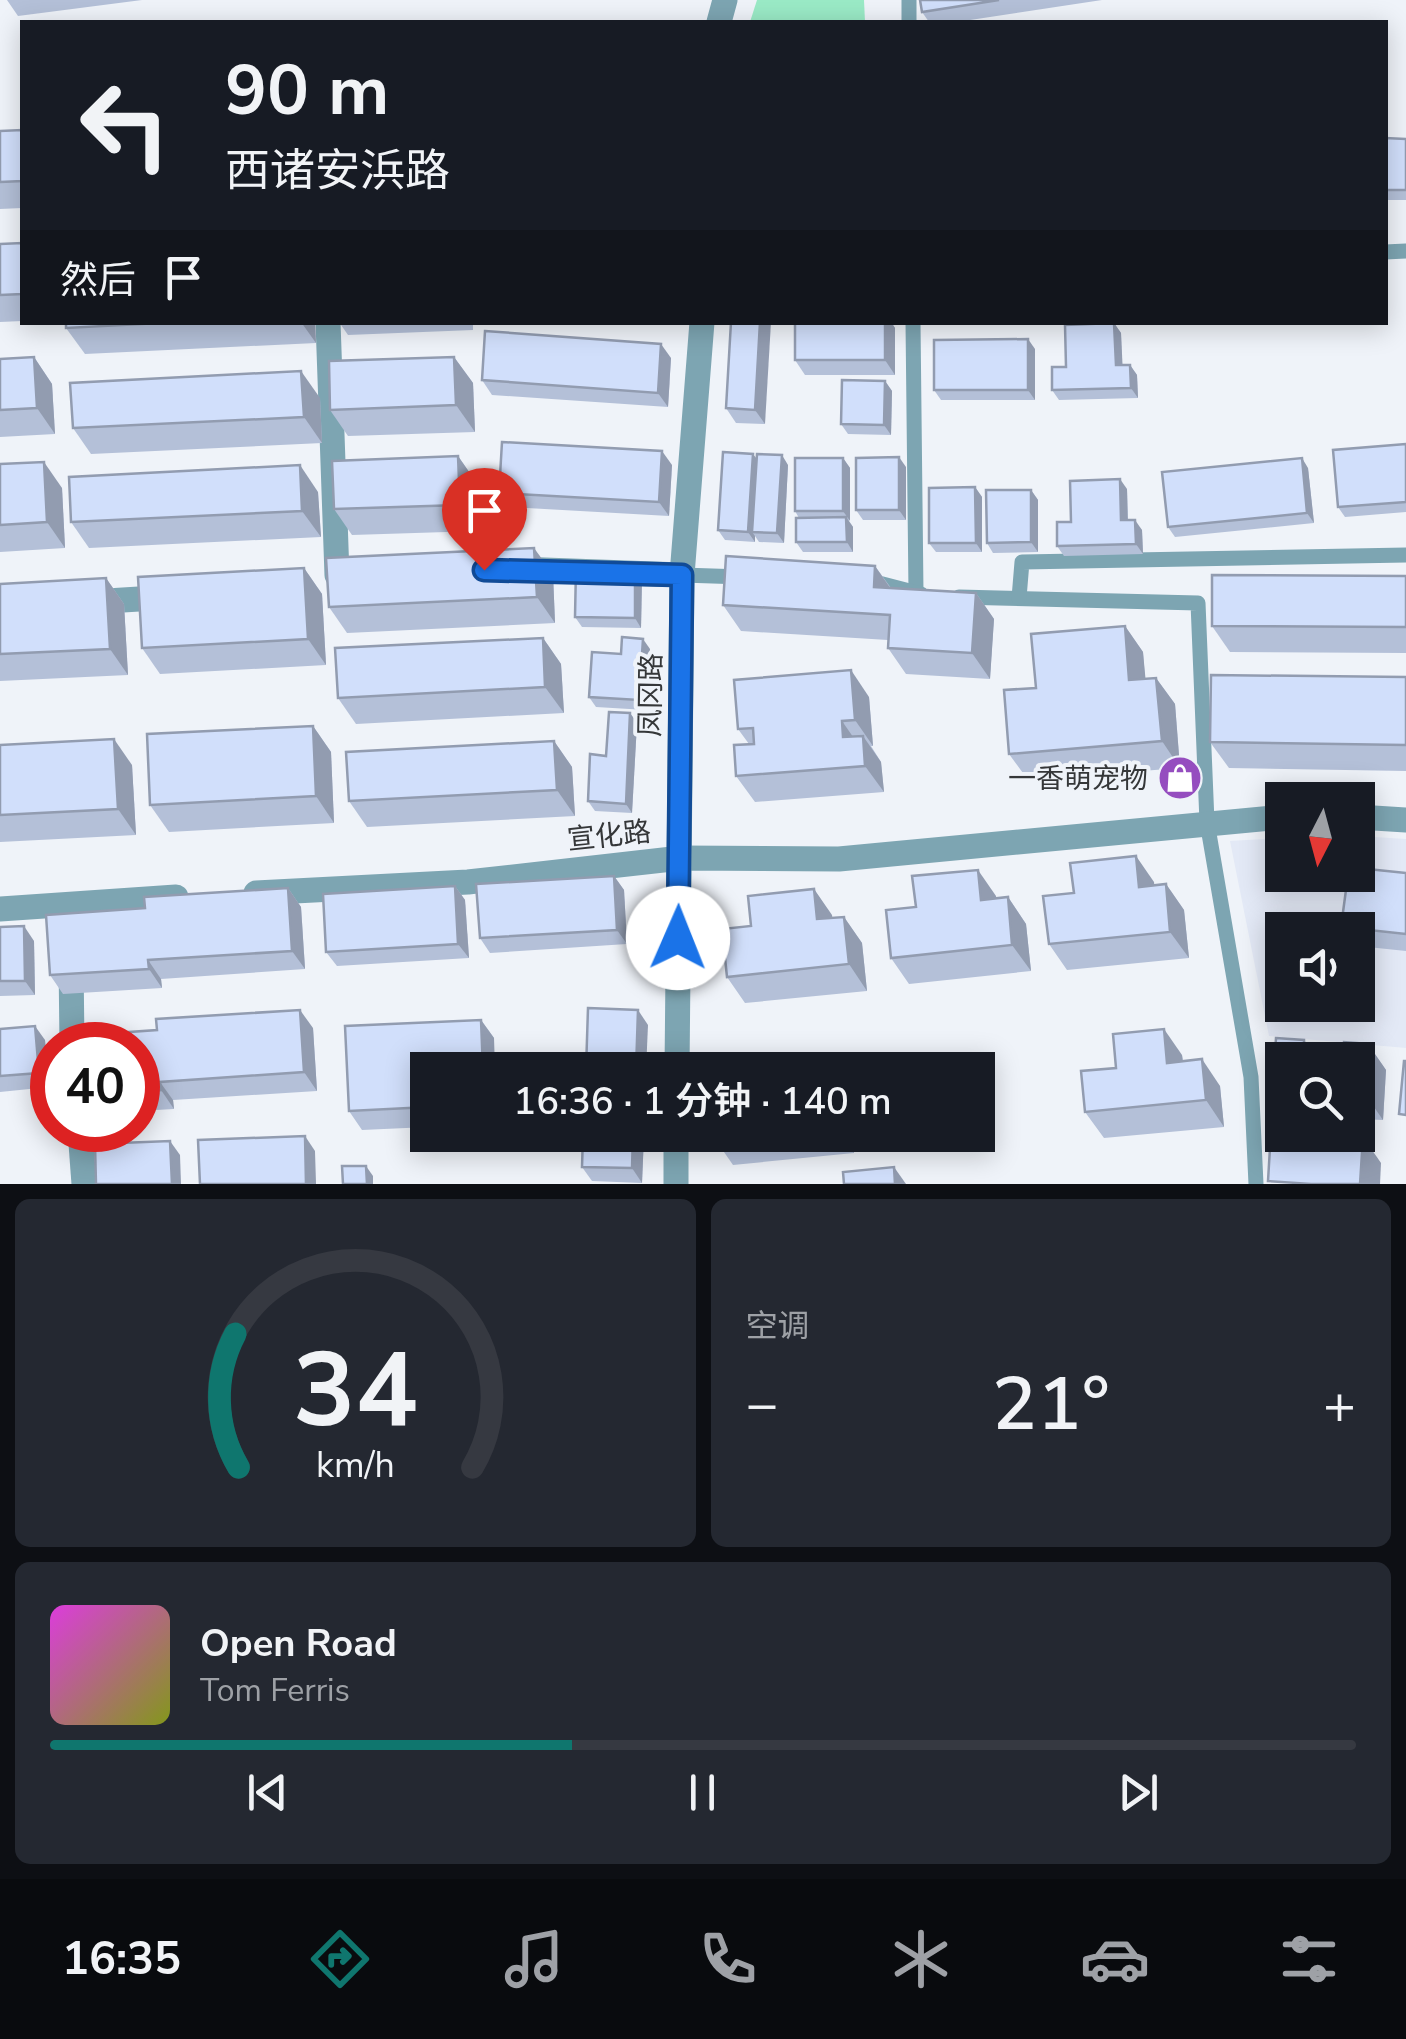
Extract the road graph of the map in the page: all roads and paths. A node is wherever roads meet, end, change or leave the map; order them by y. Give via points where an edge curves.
1 (328, 325) edge
2 (702, 325) edge
3 (913, 325) edge
4 (1406, 555) edge
5 (484, 570) edge
6 (682, 575) junction
7 (756, 578) edge
8 (859, 580) edge
9 (314, 589) dead end
10 (916, 593) junction
11 (196, 596) edge
12 (1019, 598) junction
13 (77, 603) edge
14 (1265, 818) edge
15 (1375, 818) edge
16 (1406, 820) edge
17 (1206, 822) junction
18 (681, 858) junction
19 (238, 894) edge
20 (200, 896) edge
21 (0, 909) edge
22 (72, 922) junction
23 (72, 1022) edge
24 (677, 1052) edge
25 (82, 1152) edge
26 (676, 1152) edge
27 (84, 1184) edge
28 (676, 1184) edge
29 (1256, 1184) edge

1 - 9 street via 346,575
2 - 6 street, 凤冈路
3 - 10 lane
4 - 12 lane via 1022,562
5 - 6 street
6 - 7 lane
6 - 18 street, 凤冈路
8 - 10 lane
10 - 12 lane
11 - 13 street
12 - 17 lane via 1198,603
14 - 17 street, 宣化路
15 - 16 street
17 - 18 street, 宣化路 via 839,859
17 - 29 lane via 1251,1077
18 - 19 street, 宣化路 via 468,882
18 - 24 street, 凤冈路
20 - 22 street
21 - 22 street
22 - 23 street
25 - 27 street
26 - 28 street

